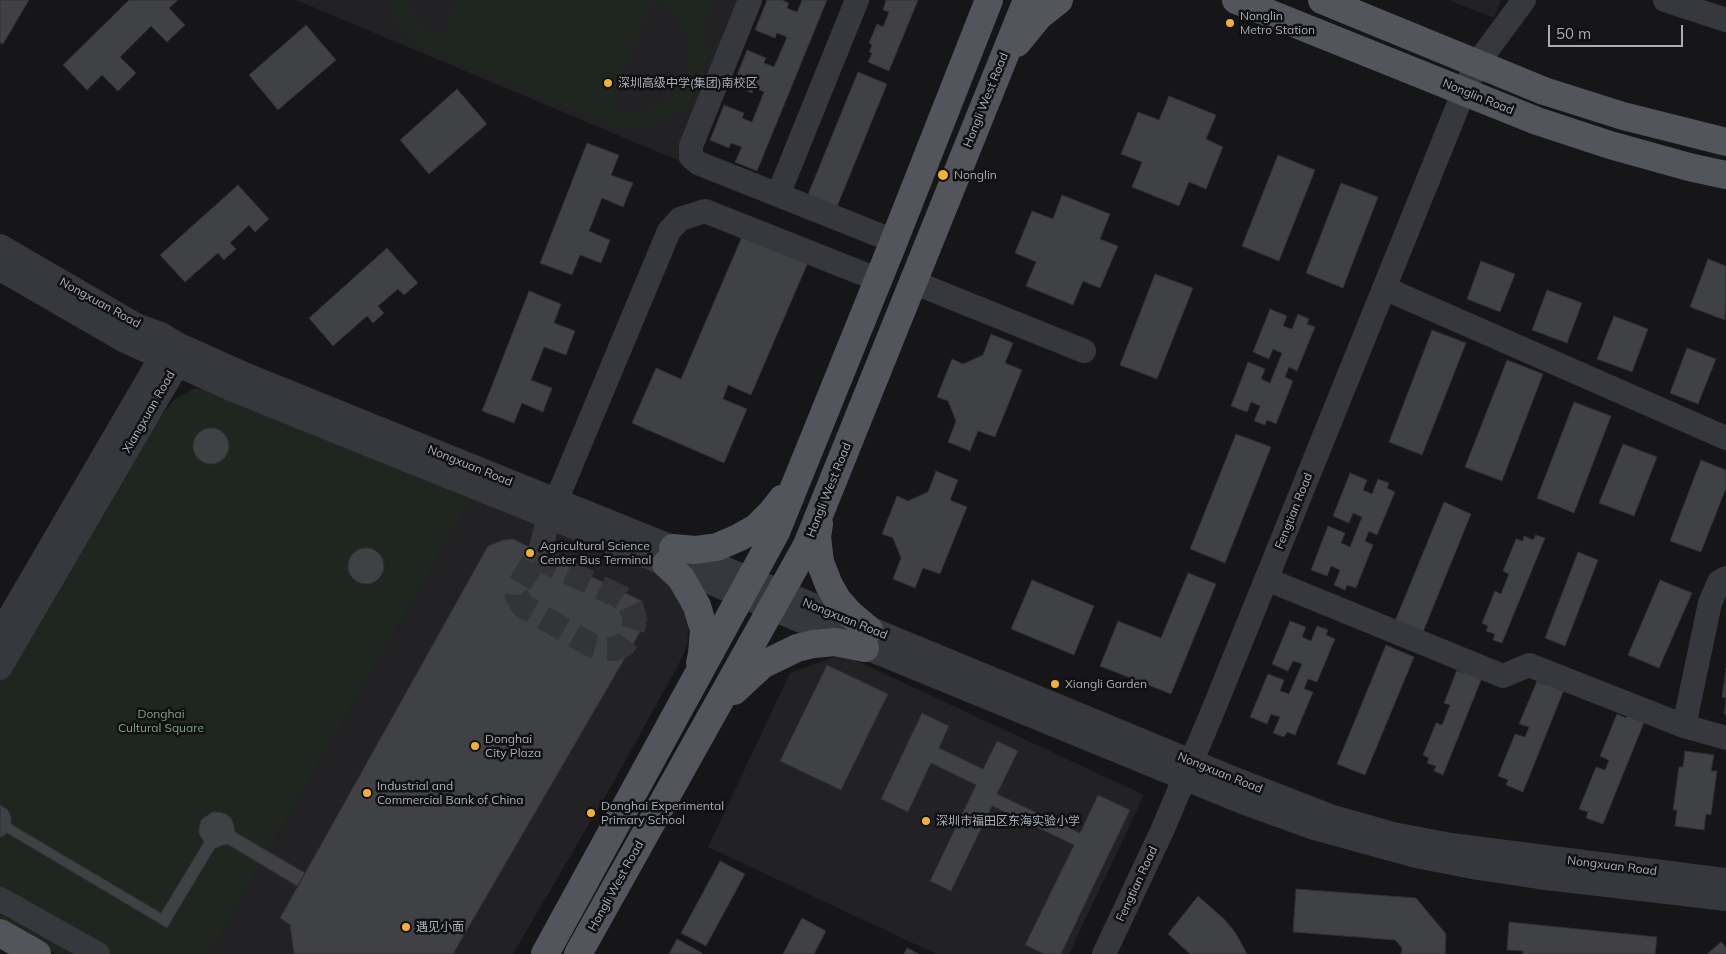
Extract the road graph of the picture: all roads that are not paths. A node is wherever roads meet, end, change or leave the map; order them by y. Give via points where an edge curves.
1 (750, 0) edge
2 (857, 0) edge
3 (981, 0) edge
4 (989, 0) edge
5 (1027, 0) edge
6 (1059, 0) edge
7 (1236, 0) edge
8 (1322, 0) edge
9 (1524, 0) edge
10 (1665, 0) edge
11 (1726, 20) edge
12 (973, 40) junction
13 (1476, 65) junction
14 (998, 71) junction
15 (1464, 91) junction
16 (1726, 142) edge
17 (1726, 175) edge
18 (778, 195) junction
19 (894, 242) junction
20 (0, 246) edge
21 (0, 269) edge
22 (879, 280) junction
23 (913, 282) junction
24 (1384, 288) junction
25 (1084, 351) dead end
26 (172, 355) junction
27 (1726, 438) edge
28 (802, 468) junction
29 (552, 509) junction
30 (821, 509) junction
31 (540, 551) tunnel mouth
32 (669, 556) junction
33 (1726, 578) edge
34 (1266, 579) junction
35 (746, 588) junction
36 (775, 600) junction
37 (0, 633) edge
38 (867, 639) junction
39 (0, 668) edge
40 (696, 679) junction
41 (708, 720) junction
42 (1684, 726) junction
43 (1726, 738) edge
44 (1188, 770) junction
45 (1726, 880) edge
46 (0, 899) edge
47 (1726, 899) edge
48 (0, 933) edge
49 (37, 954) edge
50 (98, 954) edge
51 (545, 954) edge
52 (578, 954) edge
53 (1104, 954) edge

1 - 18 street via 690,152 698,163
2 - 18 street
3 - 12 main road
4 - 12 main road
5 - 14 main road, Hongli West Road
6 - 14 main road via 1039,16
7 - 15 main road, Nonglin Road
8 - 13 main road
9 - 13 street, Fengtian Road
10 - 11 street
12 - 19 main road
13 - 15 street, Fengtian Road
13 - 16 main road via 1623,116
14 - 23 main road, Hongli West Road
15 - 17 main road, Nonglin Road via 1537,122
15 - 24 street, Fengtian Road
18 - 19 street
19 - 22 main road
20 - 26 street, Nongxuan Road via 136,325 161,334
21 - 26 street, Nongxuan Road via 125,341
22 - 28 main road
22 - 29 street via 705,211 680,219 669,231
23 - 25 street
23 - 30 main road, Hongli West Road
24 - 27 street
24 - 34 street, Fengtian Road
26 - 29 street, Nongxuan Road via 242,373
26 - 37 street, Xiangxuan Road
26 - 39 street, Xiangxuan Road
28 - 32 main road via 786,494 756,528 717,547
28 - 35 main road via 776,532
29 - 31 street
29 - 32 street, Nongxuan Road
30 - 36 main road, Hongli West Road via 807,545
30 - 38 main road via 817,537 820,562 837,599
32 - 35 street, Nongxuan Road
32 - 40 main road via 697,606 704,630
33 - 42 street via 1719,582 1710,603
34 - 42 street via 1503,676 1530,665
34 - 44 street, Fengtian Road
35 - 36 street, Nongxuan Road
35 - 40 main road
36 - 38 street, Nongxuan Road
36 - 41 main road, Hongli West Road
38 - 41 main road via 813,644 762,665
38 - 44 street, Nongxuan Road
40 - 51 main road
41 - 52 main road, Hongli West Road
42 - 43 street
44 - 45 street, Nongxuan Road via 1393,834 1451,845
44 - 47 street, Nongxuan Road via 1314,828 1416,856 1538,877
44 - 53 street, Fengtian Road
46 - 50 street
48 - 49 main road

